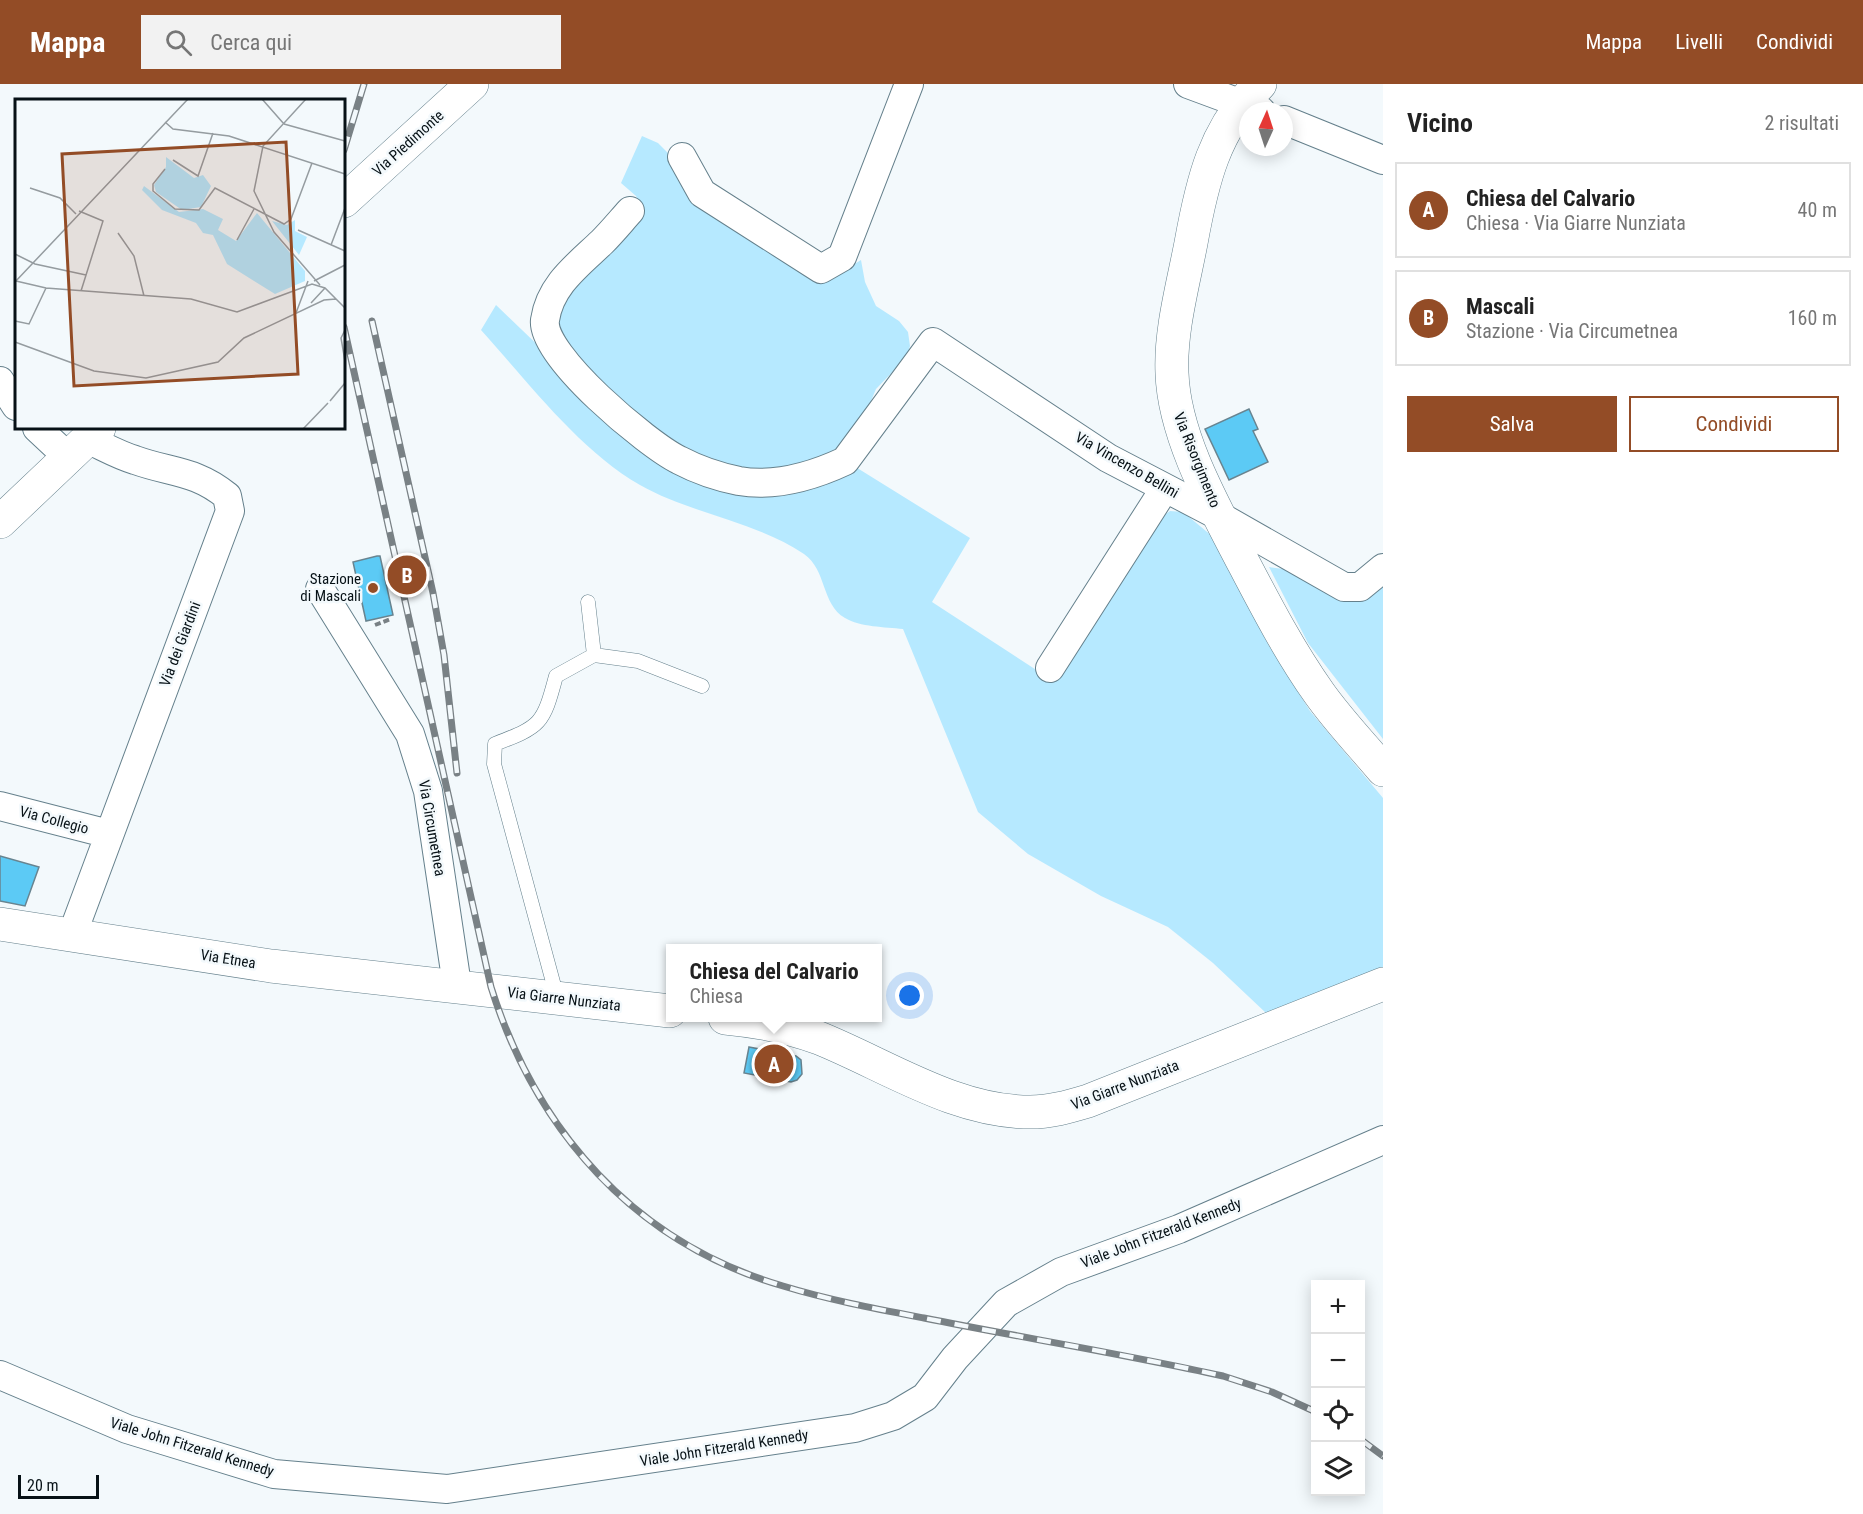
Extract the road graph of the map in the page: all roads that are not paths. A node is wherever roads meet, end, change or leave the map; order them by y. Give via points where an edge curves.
1 (472, 84) edge
2 (909, 84) edge
3 (1188, 84) edge
4 (1254, 99) edge
5 (1293, 124) edge
6 (682, 157) dead end
7 (1383, 160) edge
8 (345, 200) edge
9 (630, 211) dead end
10 (0, 381) edge
11 (15, 404) edge
12 (41, 429) edge
13 (85, 441) edge
14 (1165, 488) junction
15 (1221, 517) junction
16 (0, 522) edge
17 (1383, 568) edge
18 (320, 589) dead end
19 (588, 602) dead end
20 (594, 655) junction
21 (1050, 668) dead end
22 (702, 687) dead end
23 (1383, 770) edge
24 (0, 806) edge
25 (109, 834) junction
26 (0, 924) edge
27 (72, 935) junction
28 (457, 986) junction
29 (1378, 990) edge
30 (557, 999) junction
31 (666, 1011) edge
32 (753, 1022) edge
33 (1383, 1140) edge
34 (0, 1375) edge

1 - 8 street, Via Piedimonte
2 - 6 street via 842,258 821,269 702,193
3 - 4 street
4 - 15 street, Via Risorgimento via 1214,149 1198,205 1172,372 1177,413
5 - 7 street
9 - 14 street, Via Vincenzo Bellini via 565,277 550,298 545,323 548,340 565,364 640,435 679,460 742,482 790,481 845,461 933,342 1108,458
10 - 11 street
12 - 13 street, Via dei Giardini
13 - 16 street
13 - 25 street, Via dei Giardini via 134,460 189,473 212,484 227,496 230,512
14 - 15 street, Via Vincenzo Bellini
14 - 21 street
15 - 17 street, Via Vincenzo Bellini via 1344,587 1360,586
15 - 23 street, Via Risorgimento via 1291,651 1319,694
18 - 28 street, Via Circumetnea via 410,734 428,791
19 - 20 lane
20 - 22 lane via 638,661
20 - 30 lane via 555,676 546,712 532,729 495,744 494,764
24 - 25 street, Via Collegio
25 - 27 street, Via dei Giardini
26 - 27 street, Via Etnea
27 - 28 street, Via Etnea via 271,966
28 - 30 street, Via Giarre Nunziata
29 - 32 street, Via Giarre Nunziata via 1088,1101 1057,1110 1029,1112 971,1102 818,1038
30 - 31 street, Via Giarre Nunziata
33 - 34 street, Viale John Fitzerald Kennedy via 1179,1229 1061,1272 1006,1304 925,1397 893,1416 855,1428 447,1489 274,1474 127,1429

